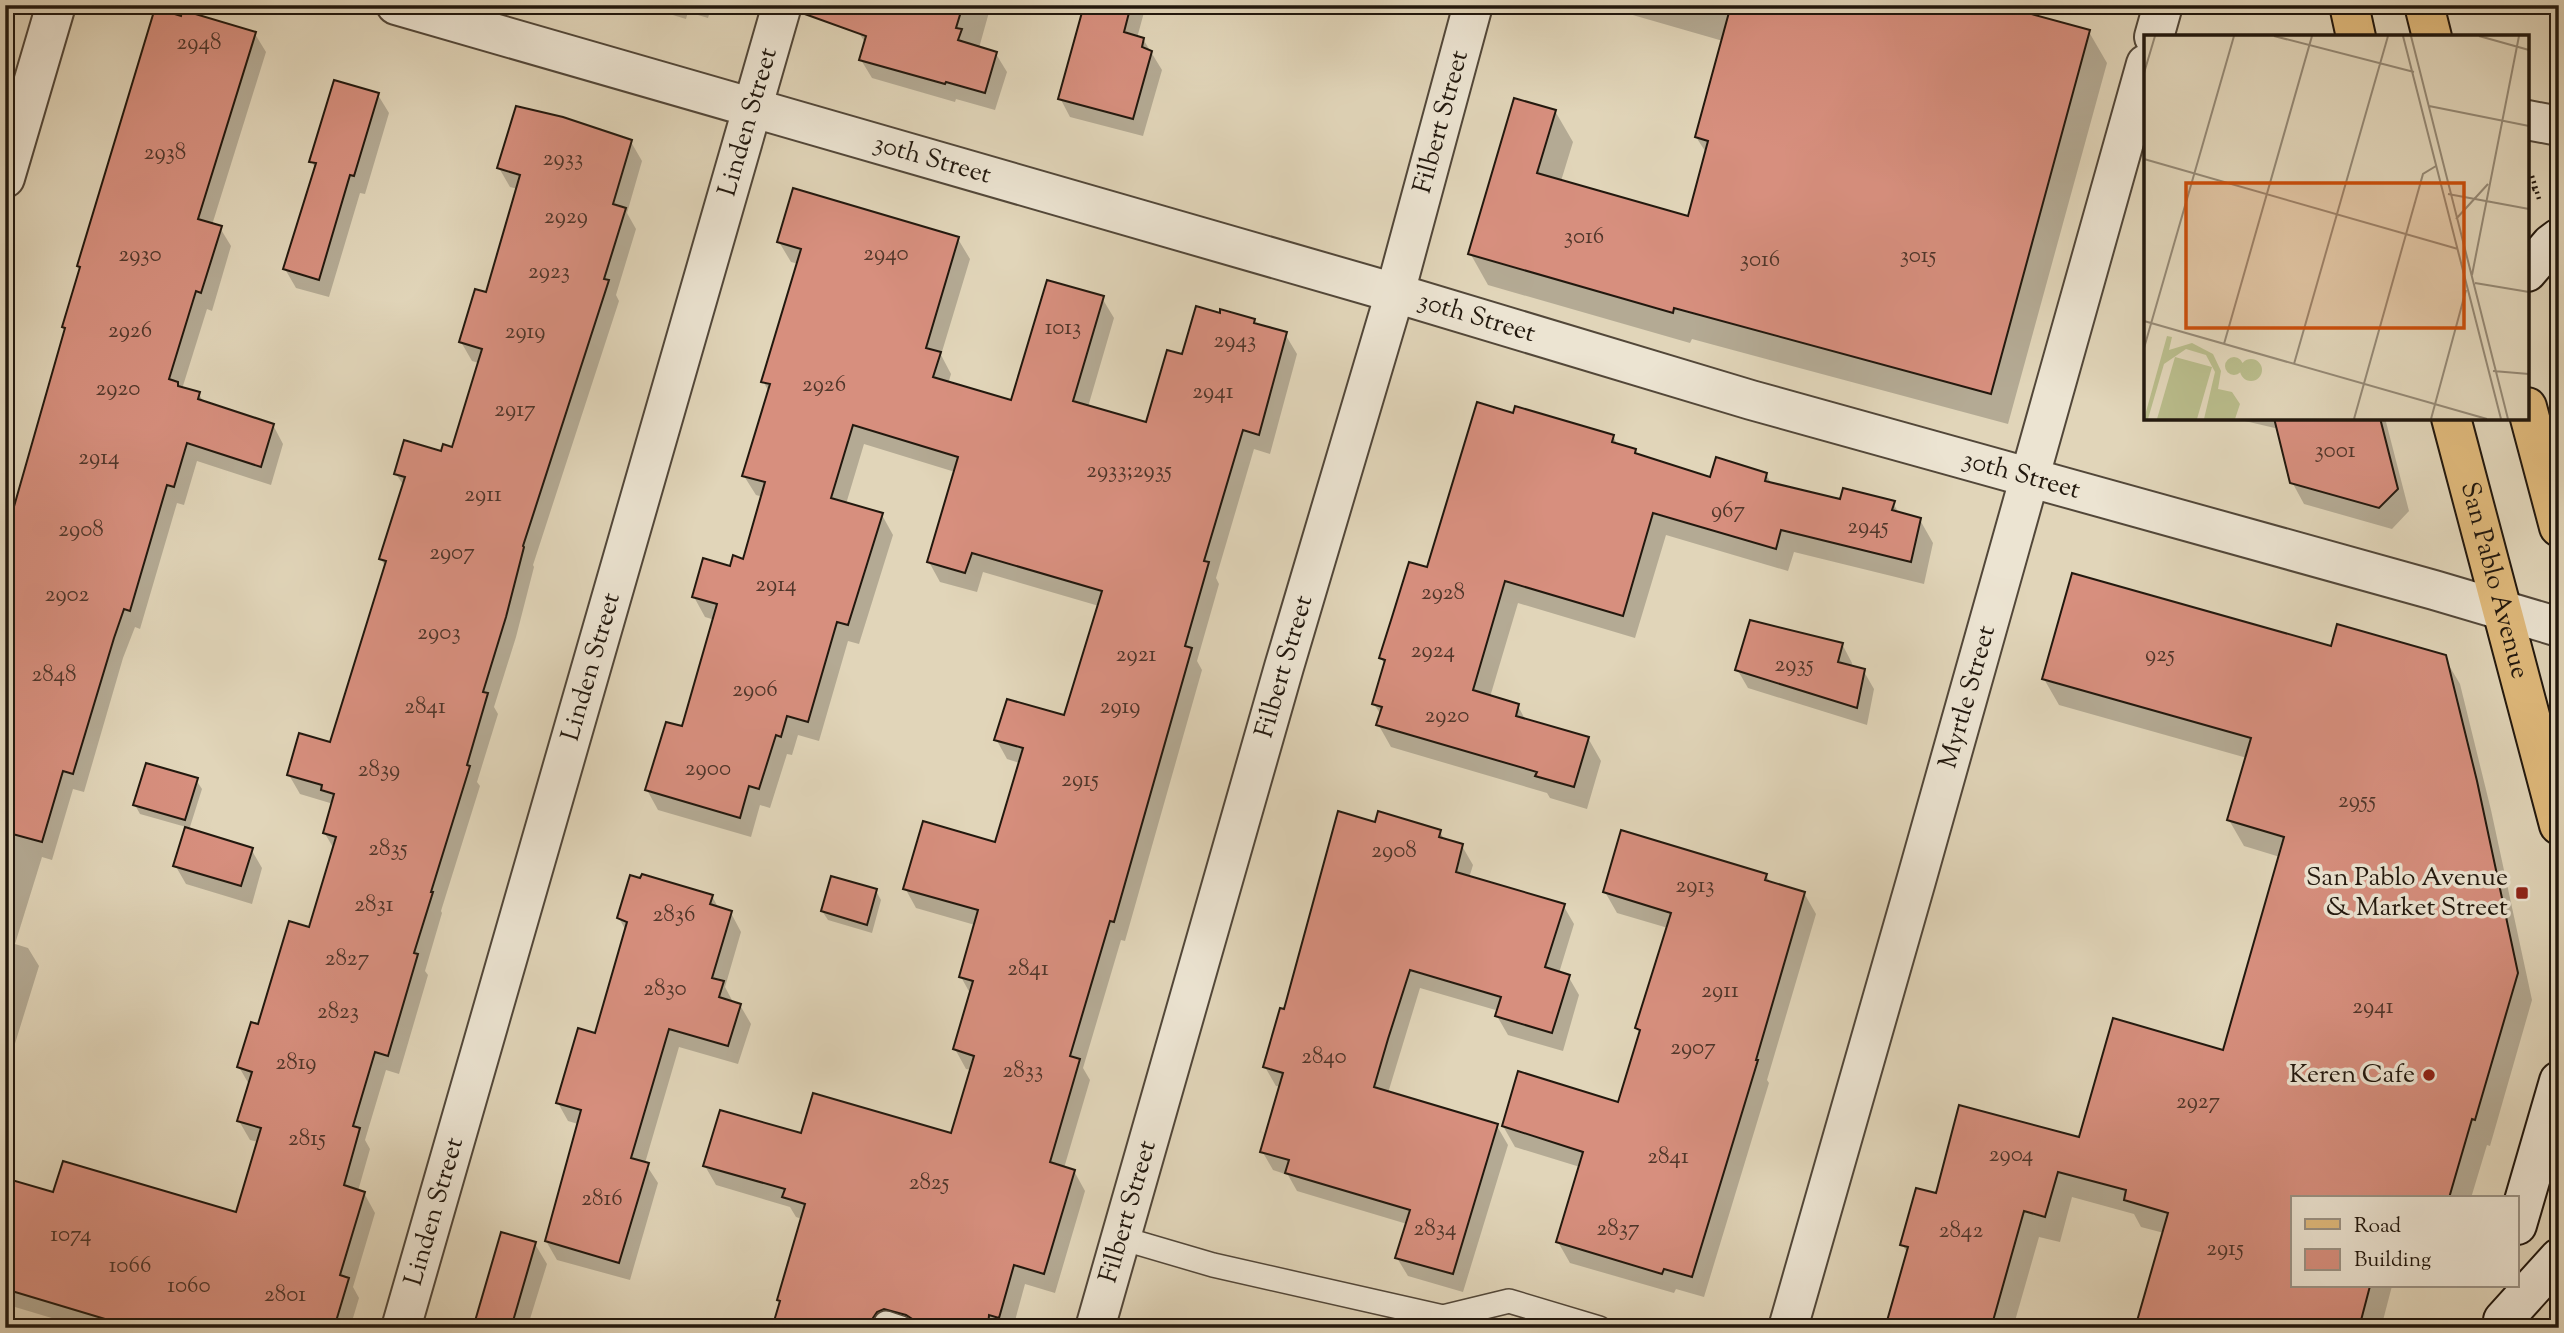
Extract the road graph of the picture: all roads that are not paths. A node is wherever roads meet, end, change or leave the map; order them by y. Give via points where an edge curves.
1 (55, 5) edge
2 (396, 5) edge
3 (782, 5) edge
4 (1473, 5) edge
5 (2163, 5) edge
6 (2349, 5) edge
7 (2424, 5) edge
8 (2155, 35) edge
9 (2356, 35) edge
10 (2432, 35) edge
11 (2144, 71) edge
12 (753, 106) junction
13 (2529, 120) edge
14 (2559, 126) edge
15 (5, 178) edge
16 (2559, 238) edge
17 (2529, 270) edge
18 (1395, 293) junction
19 (2529, 414) edge
20 (2456, 425) edge
21 (2028, 477) junction
22 (2559, 527) edge
23 (2503, 610) junction
24 (2559, 627) edge
25 (2559, 825) edge
26 (2559, 1082) edge
27 (2518, 1222) edge
28 (1121, 1238) junction
29 (2559, 1258) edge
30 (2502, 1311) edge
31 (401, 1328) edge
32 (1096, 1328) edge
33 (1599, 1328) edge
34 (1788, 1328) edge

1 - 15 street
2 - 12 street, 30th Street
3 - 12 street, Linden Street
4 - 18 street, Filbert Street
5 - 8 street
6 - 9 main road
7 - 10 main road
11 - 21 street, Myrtle Street
12 - 18 street, 30th Street
12 - 31 street, Linden Street
13 - 14 street
16 - 17 street
18 - 21 street, 30th Street
18 - 28 street, Filbert Street
19 - 22 main road
20 - 23 main road, San Pablo Avenue
21 - 23 street, 30th Street
21 - 34 street, Myrtle Street
23 - 24 street, 30th Street
23 - 25 main road, San Pablo Avenue
26 - 27 street
28 - 32 street, Filbert Street
28 - 33 lane via 1213,1265 1443,1317 1509,1301
29 - 30 street

